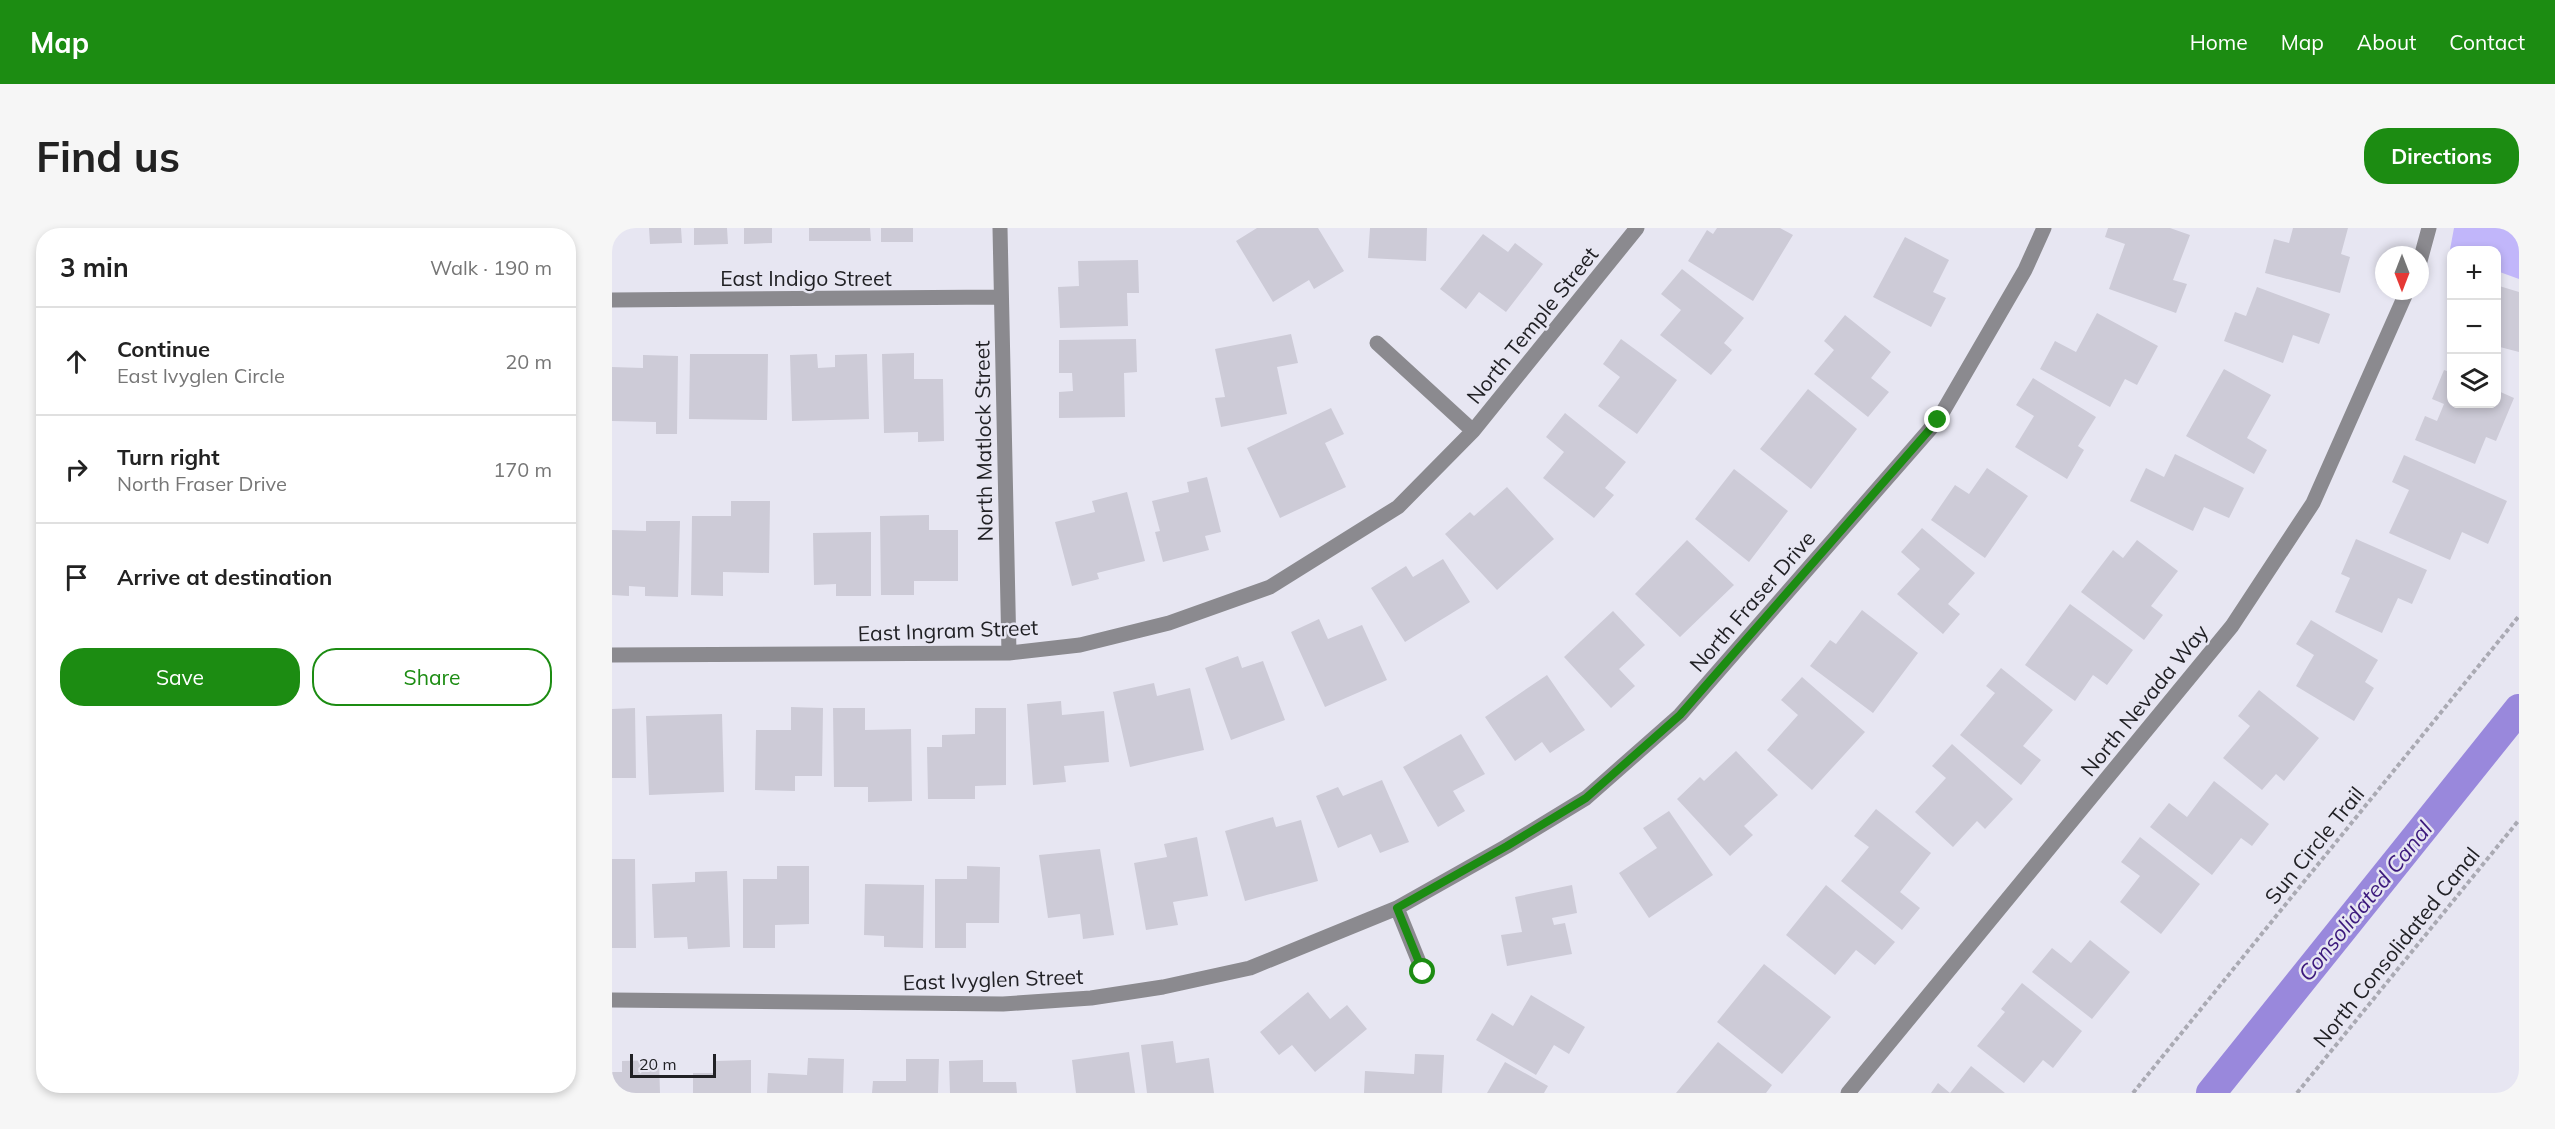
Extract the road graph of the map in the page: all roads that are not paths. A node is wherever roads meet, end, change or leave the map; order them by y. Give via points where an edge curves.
1 (1000, 228) edge
2 (1637, 228) edge
3 (2044, 228) edge
4 (2429, 228) edge
5 (2424, 246) edge
6 (1001, 297) junction
7 (612, 300) edge
8 (2403, 300) edge
9 (1377, 344) dead end
10 (1473, 431) junction
11 (1009, 653) junction
12 (612, 655) edge
13 (1397, 908) junction
14 (1423, 972) dead end
15 (612, 1000) edge
16 (1848, 1093) edge

1 - 6 street, North Matlock Street
2 - 10 street, North Temple Street
3 - 13 street, North Fraser Drive via 2025,270 1938,420 1680,715 1586,798
4 - 5 street
6 - 7 street, East Indigo Street
6 - 11 street, North Matlock Street
8 - 16 street, North Nevada Way via 2313,503 2232,626
9 - 10 street, North Temple Street
10 - 11 street, East Ingram Street via 1398,507 1270,587 1168,623 1080,645
11 - 12 street, East Ingram Street
13 - 14 street
13 - 15 street, East Ivyglen Street via 1250,968 1091,998 1003,1004

